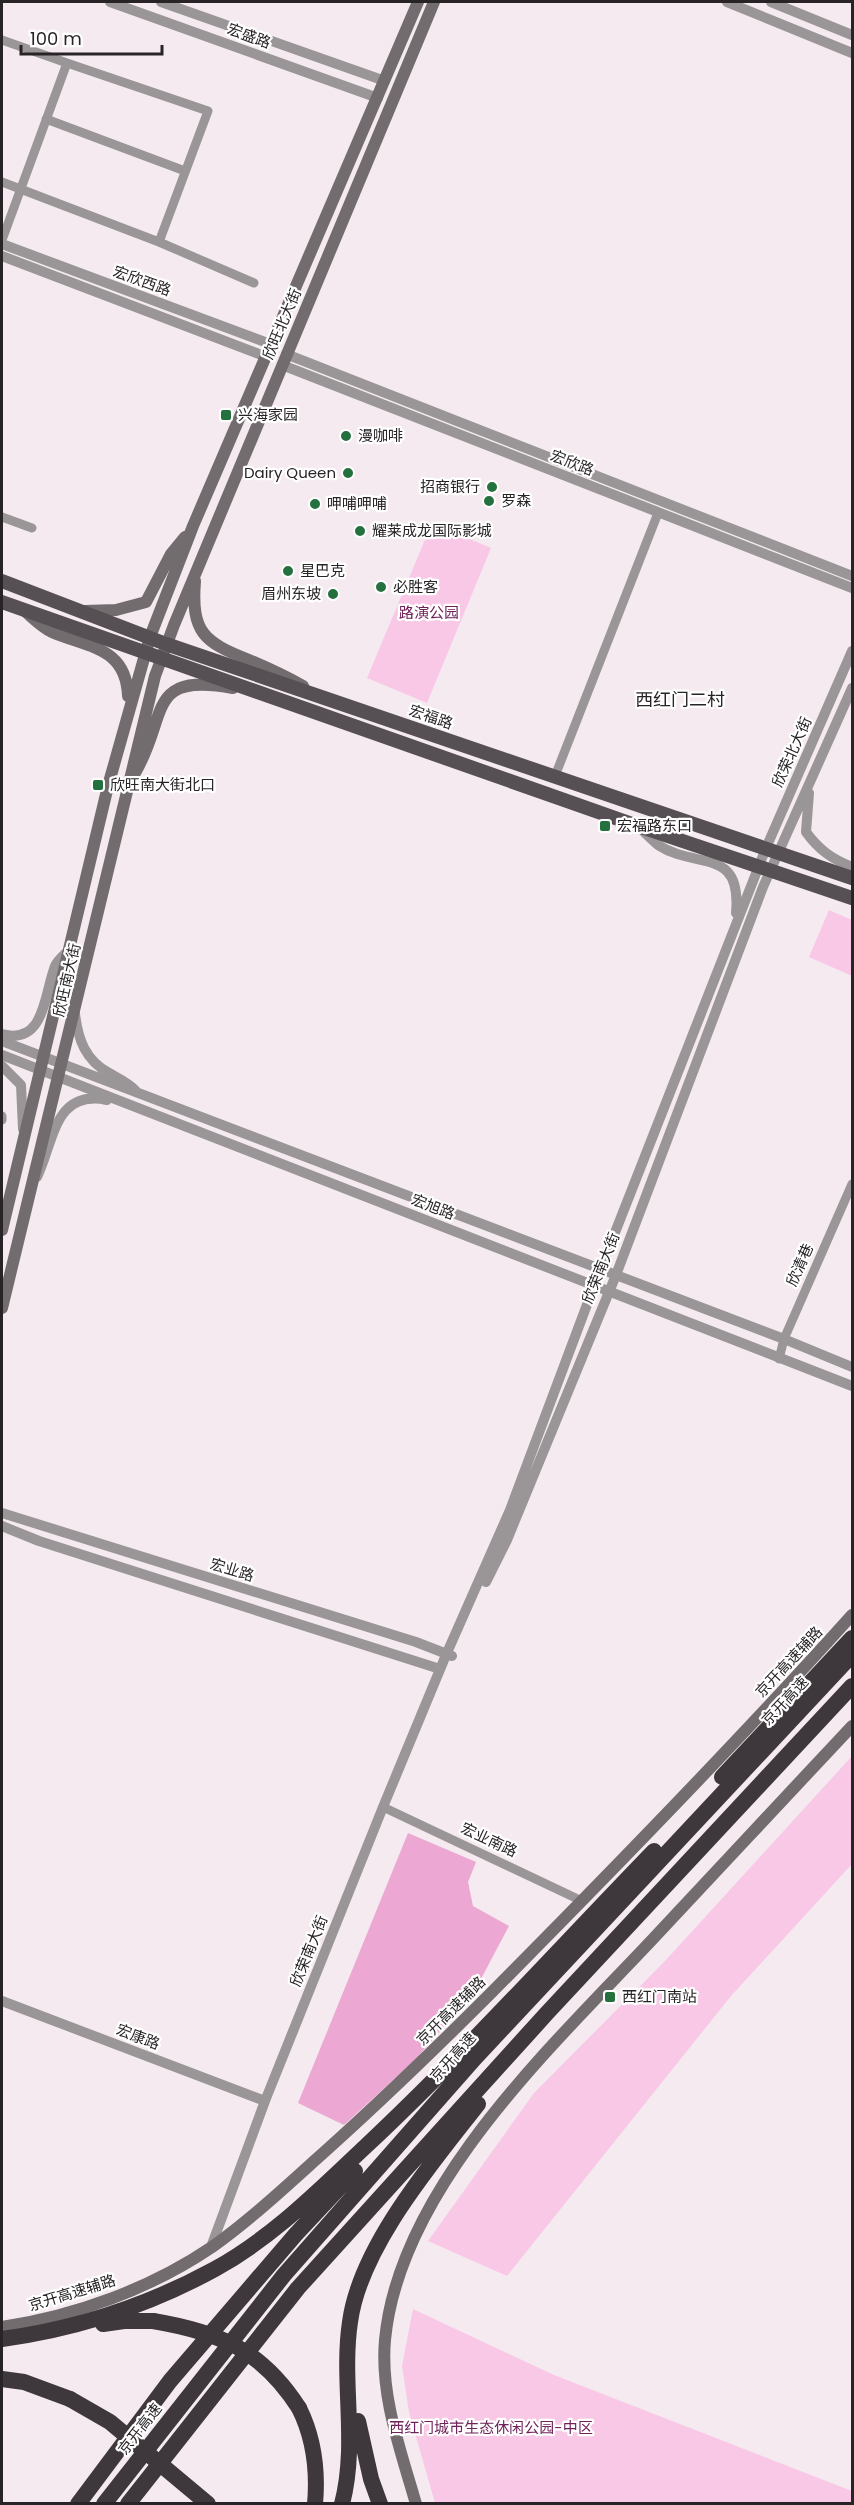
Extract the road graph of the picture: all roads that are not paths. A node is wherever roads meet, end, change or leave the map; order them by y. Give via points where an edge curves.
1 (110, 2) edge
2 (161, 2) edge
3 (418, 2) edge
4 (434, 2) edge
5 (727, 2) edge
6 (771, 2) edge
7 (852, 35) edge
8 (2, 40) edge
9 (852, 52) edge
10 (67, 63) junction
11 (385, 81) junction
12 (378, 98) junction
13 (46, 119) junction
14 (185, 171) junction
15 (2, 182) edge
16 (21, 188) junction
17 (2, 242) edge
18 (159, 242) junction
19 (2, 256) edge
20 (254, 283) dead end
21 (273, 345) junction
22 (267, 357) junction
23 (284, 359) junction
24 (658, 513) junction
25 (2, 517) edge
26 (193, 526) junction
27 (32, 528) dead end
28 (196, 571) junction
29 (852, 576) edge
30 (2, 581) edge
31 (852, 588) edge
32 (2, 602) edge
33 (23, 610) junction
34 (81, 611) junction
35 (150, 637) junction
36 (166, 644) junction
37 (852, 651) edge
38 (144, 654) junction
39 (161, 659) junction
40 (852, 688) edge
41 (253, 691) junction
42 (323, 697) junction
43 (122, 727) junction
44 (555, 776) junction
45 (811, 780) junction
46 (128, 784) junction
47 (638, 826) junction
48 (772, 850) junction
49 (852, 867) edge
50 (765, 868) junction
51 (852, 878) edge
52 (852, 898) edge
53 (734, 928) junction
54 (67, 952) junction
55 (75, 1011) junction
56 (2, 1035) edge
57 (2, 1041) edge
58 (2, 1055) edge
59 (40, 1064) junction
60 (2, 1066) edge
61 (60, 1071) junction
62 (140, 1096) junction
63 (133, 1106) junction
64 (2, 1116) edge
65 (2, 1120) edge
66 (23, 1134) junction
67 (852, 1184) edge
68 (28, 1194) junction
69 (2, 1230) edge
70 (601, 1269) junction
71 (616, 1275) junction
72 (594, 1286) junction
73 (608, 1292) junction
74 (2, 1308) edge
75 (784, 1338) junction
76 (779, 1359) junction
77 (852, 1367) edge
78 (852, 1386) edge
79 (2, 1506) edge
80 (2, 1513) edge
81 (2, 1527) edge
82 (2, 1534) edge
83 (62, 1534) junction
84 (39, 1541) junction
85 (852, 1615) edge
86 (852, 1638) edge
87 (852, 1655) edge
88 (449, 1656) junction
89 (440, 1669) junction
90 (852, 1686) edge
91 (852, 1726) edge
92 (383, 1808) junction
93 (582, 1901) junction
94 (2, 2001) edge
95 (547, 2013) junction
96 (440, 2077) junction
97 (265, 2101) junction
98 (211, 2247) junction
99 (2, 2327) edge
100 (39, 2334) junction
101 (2, 2339) edge
102 (349, 2361) junction
103 (2, 2379) edge
104 (78, 2504) edge
105 (104, 2504) edge
106 (128, 2504) edge
107 (208, 2504) edge
108 (315, 2504) edge
109 (342, 2504) edge
110 (380, 2504) edge
111 (416, 2504) edge

1 - 12 street, 宏盛路
2 - 11 street, 宏盛路
3 - 11 main road, 欣旺北大街
4 - 23 main road, 欣旺北大街
5 - 9 street
6 - 7 street
8 - 10 street
10 - 13 street
10 - 14 street via 208,111
11 - 12 main road, 欣旺北大街
12 - 21 main road, 欣旺北大街
13 - 14 street
13 - 16 street
14 - 18 street
15 - 16 street
16 - 17 street
16 - 18 street
17 - 21 street, 宏欣西路
18 - 20 street
19 - 22 street, 宏欣西路
21 - 22 main road, 欣旺北大街
22 - 26 main road, 欣旺北大街
23 - 24 street, 宏欣路
23 - 28 main road, 欣旺北大街
23 - 29 street, 宏欣路
24 - 31 street, 宏欣路
24 - 44 street
25 - 27 street
26 - 34 main road via 171,554 146,602 116,610
26 - 35 main road, 欣旺北大街
28 - 36 main road, 欣旺北大街
28 - 42 main road via 195,616 216,647 278,672
30 - 34 main road, 宏福路
32 - 33 main road
33 - 38 main road
33 - 43 main road via 50,631 101,650 119,665 127,679 128,698
34 - 35 main road, 宏福路
35 - 36 main road, 宏福路
35 - 38 main road, 欣旺北大街
36 - 39 main road, 欣旺北大街
36 - 42 main road, 宏福路
37 - 48 street, 欣荣北大街
38 - 39 main road
38 - 43 main road, 欣旺南大街
39 - 41 main road
39 - 46 main road, 欣旺南大街
40 - 45 street, 欣荣北大街
41 - 46 main road via 195,683 171,692 160,708 146,754
41 - 47 main road
42 - 44 main road, 宏福路
43 - 54 main road, 欣旺南大街
44 - 48 main road, 宏福路
45 - 48 street, 欣荣北大街
45 - 49 street via 806,832 817,847
46 - 55 main road, 欣旺南大街
47 - 50 main road
47 - 53 street via 659,846 723,867 734,880 738,894
48 - 50 street, 欣荣北大街
48 - 51 main road, 宏福路
50 - 52 main road
50 - 53 street, 欣荣南大街
50 - 71 street, 欣荣南大街
53 - 70 street, 欣荣南大街
54 - 56 street via 55,964 36,1025 18,1036
54 - 59 main road, 欣旺南大街
55 - 61 main road, 欣旺南大街
55 - 62 street via 82,1047 99,1066
57 - 59 street, 宏旭路
58 - 59 street, 宏旭路
59 - 61 street, 宏旭路
59 - 66 main road, 欣旺南大街
60 - 66 street via 21,1085
61 - 62 street, 宏旭路
61 - 63 street, 宏旭路
61 - 68 main road, 欣旺南大街
62 - 70 street, 宏旭路
63 - 68 street via 97,1098 78,1101 64,1110
63 - 72 street, 宏旭路
64 - 65 street
66 - 69 main road, 欣旺南大街
67 - 75 street, 欣清巷
68 - 74 main road, 欣旺南大街
70 - 71 street, 宏旭路
70 - 72 street, 欣荣南大街
71 - 73 street, 欣荣南大街
71 - 75 street, 宏旭路
72 - 73 street, 宏旭路
72 - 88 street, 欣荣南大街 via 510,1510
73 - 76 street, 宏旭路
73 - 88 street, 欣荣南大街 via 507,1540
75 - 76 street, 欣清巷
75 - 77 street, 宏旭路
76 - 78 street, 宏旭路
79 - 83 street via 40,1519
80 - 83 street, 宏业路
81 - 84 street, 宏业路
82 - 84 street
83 - 88 street, 宏业路
84 - 89 street, 宏业路
85 - 93 main road, 京开高速辅路
86 - 96 highway
87 - 105 highway, 京开高速 via 475,2058 284,2276
88 - 89 street, 欣荣南大街
89 - 92 street, 欣荣南大街
90 - 95 highway
91 - 111 main road via 541,2060 442,2182 402,2265 385,2341 385,2383 392,2423
92 - 93 street, 宏业南路
92 - 97 street, 欣荣南大街
93 - 98 main road, 京开高速辅路 via 394,2090
94 - 97 street, 宏康路
95 - 102 highway via 407,2198 378,2246 359,2287 350,2322
95 - 106 highway via 298,2288
96 - 100 highway via 305,2205 264,2238 226,2262 136,2306
96 - 104 highway via 296,2234 177,2373
97 - 98 street, 欣荣南大街
98 - 99 main road, 京开高速辅路 via 103,2302
100 - 101 highway
100 - 108 highway, bridge via 124,2321 153,2321 210,2334 255,2357 281,2382 310,2430
102 - 109 highway via 351,2443
102 - 110 highway via 362,2441
103 - 107 highway, bridge via 24,2382 70,2399 110,2422

